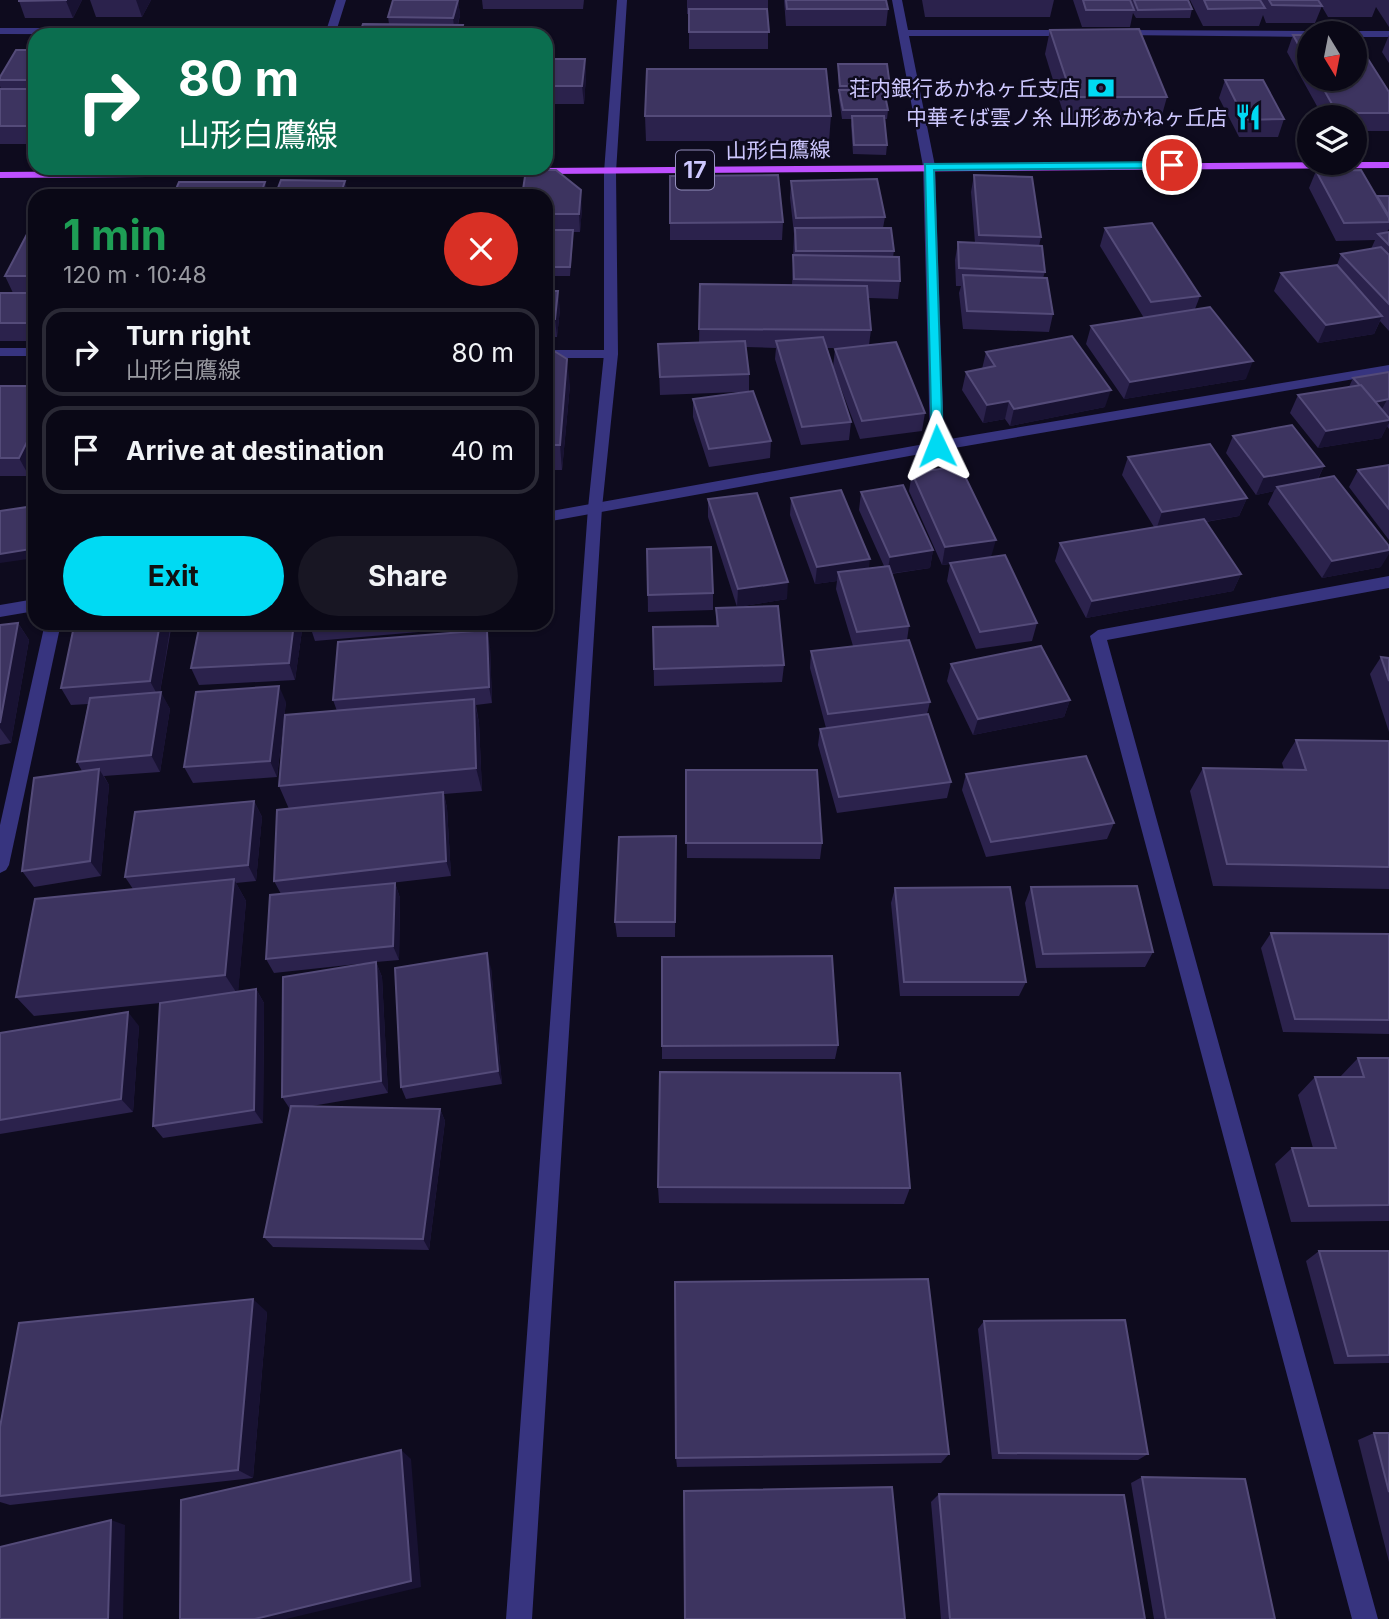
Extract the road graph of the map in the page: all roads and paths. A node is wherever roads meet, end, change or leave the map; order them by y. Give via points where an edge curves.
1 (341, 0) edge
2 (622, 0) edge
3 (897, 0) edge
4 (333, 28) edge
5 (0, 31) edge
6 (28, 31) edge
7 (903, 33) junction
8 (1079, 33) edge
9 (1106, 33) edge
10 (1297, 34) edge
11 (1367, 34) edge
12 (1389, 34) edge
13 (1389, 164) edge
14 (929, 166) junction
15 (553, 172) edge
16 (610, 172) junction
17 (0, 175) edge
18 (28, 175) edge
19 (0, 352) edge
20 (28, 352) edge
21 (553, 354) edge
22 (611, 354) junction
23 (1389, 369) edge
24 (937, 446) junction
25 (595, 508) junction
26 (553, 516) edge
27 (1389, 582) edge
28 (28, 606) edge
29 (0, 611) edge
30 (51, 630) edge
31 (0, 865) edge
32 (519, 1619) edge
33 (1364, 1619) edge

1 - 4 street
2 - 16 street
3 - 7 street
5 - 6 street
7 - 8 street
7 - 14 street
9 - 10 street
11 - 12 street
13 - 14 main road, 山形白鷹線 / 17
14 - 16 main road, 山形白鷹線 / 17
14 - 24 street
15 - 16 main road, 山形白鷹線 / 17
16 - 22 street
17 - 18 main road, 山形白鷹線 / 17
19 - 20 street
21 - 22 street
22 - 25 street
23 - 24 street
24 - 25 street
25 - 26 street
25 - 32 street
27 - 33 street via 1098,636
28 - 29 street
30 - 31 street

